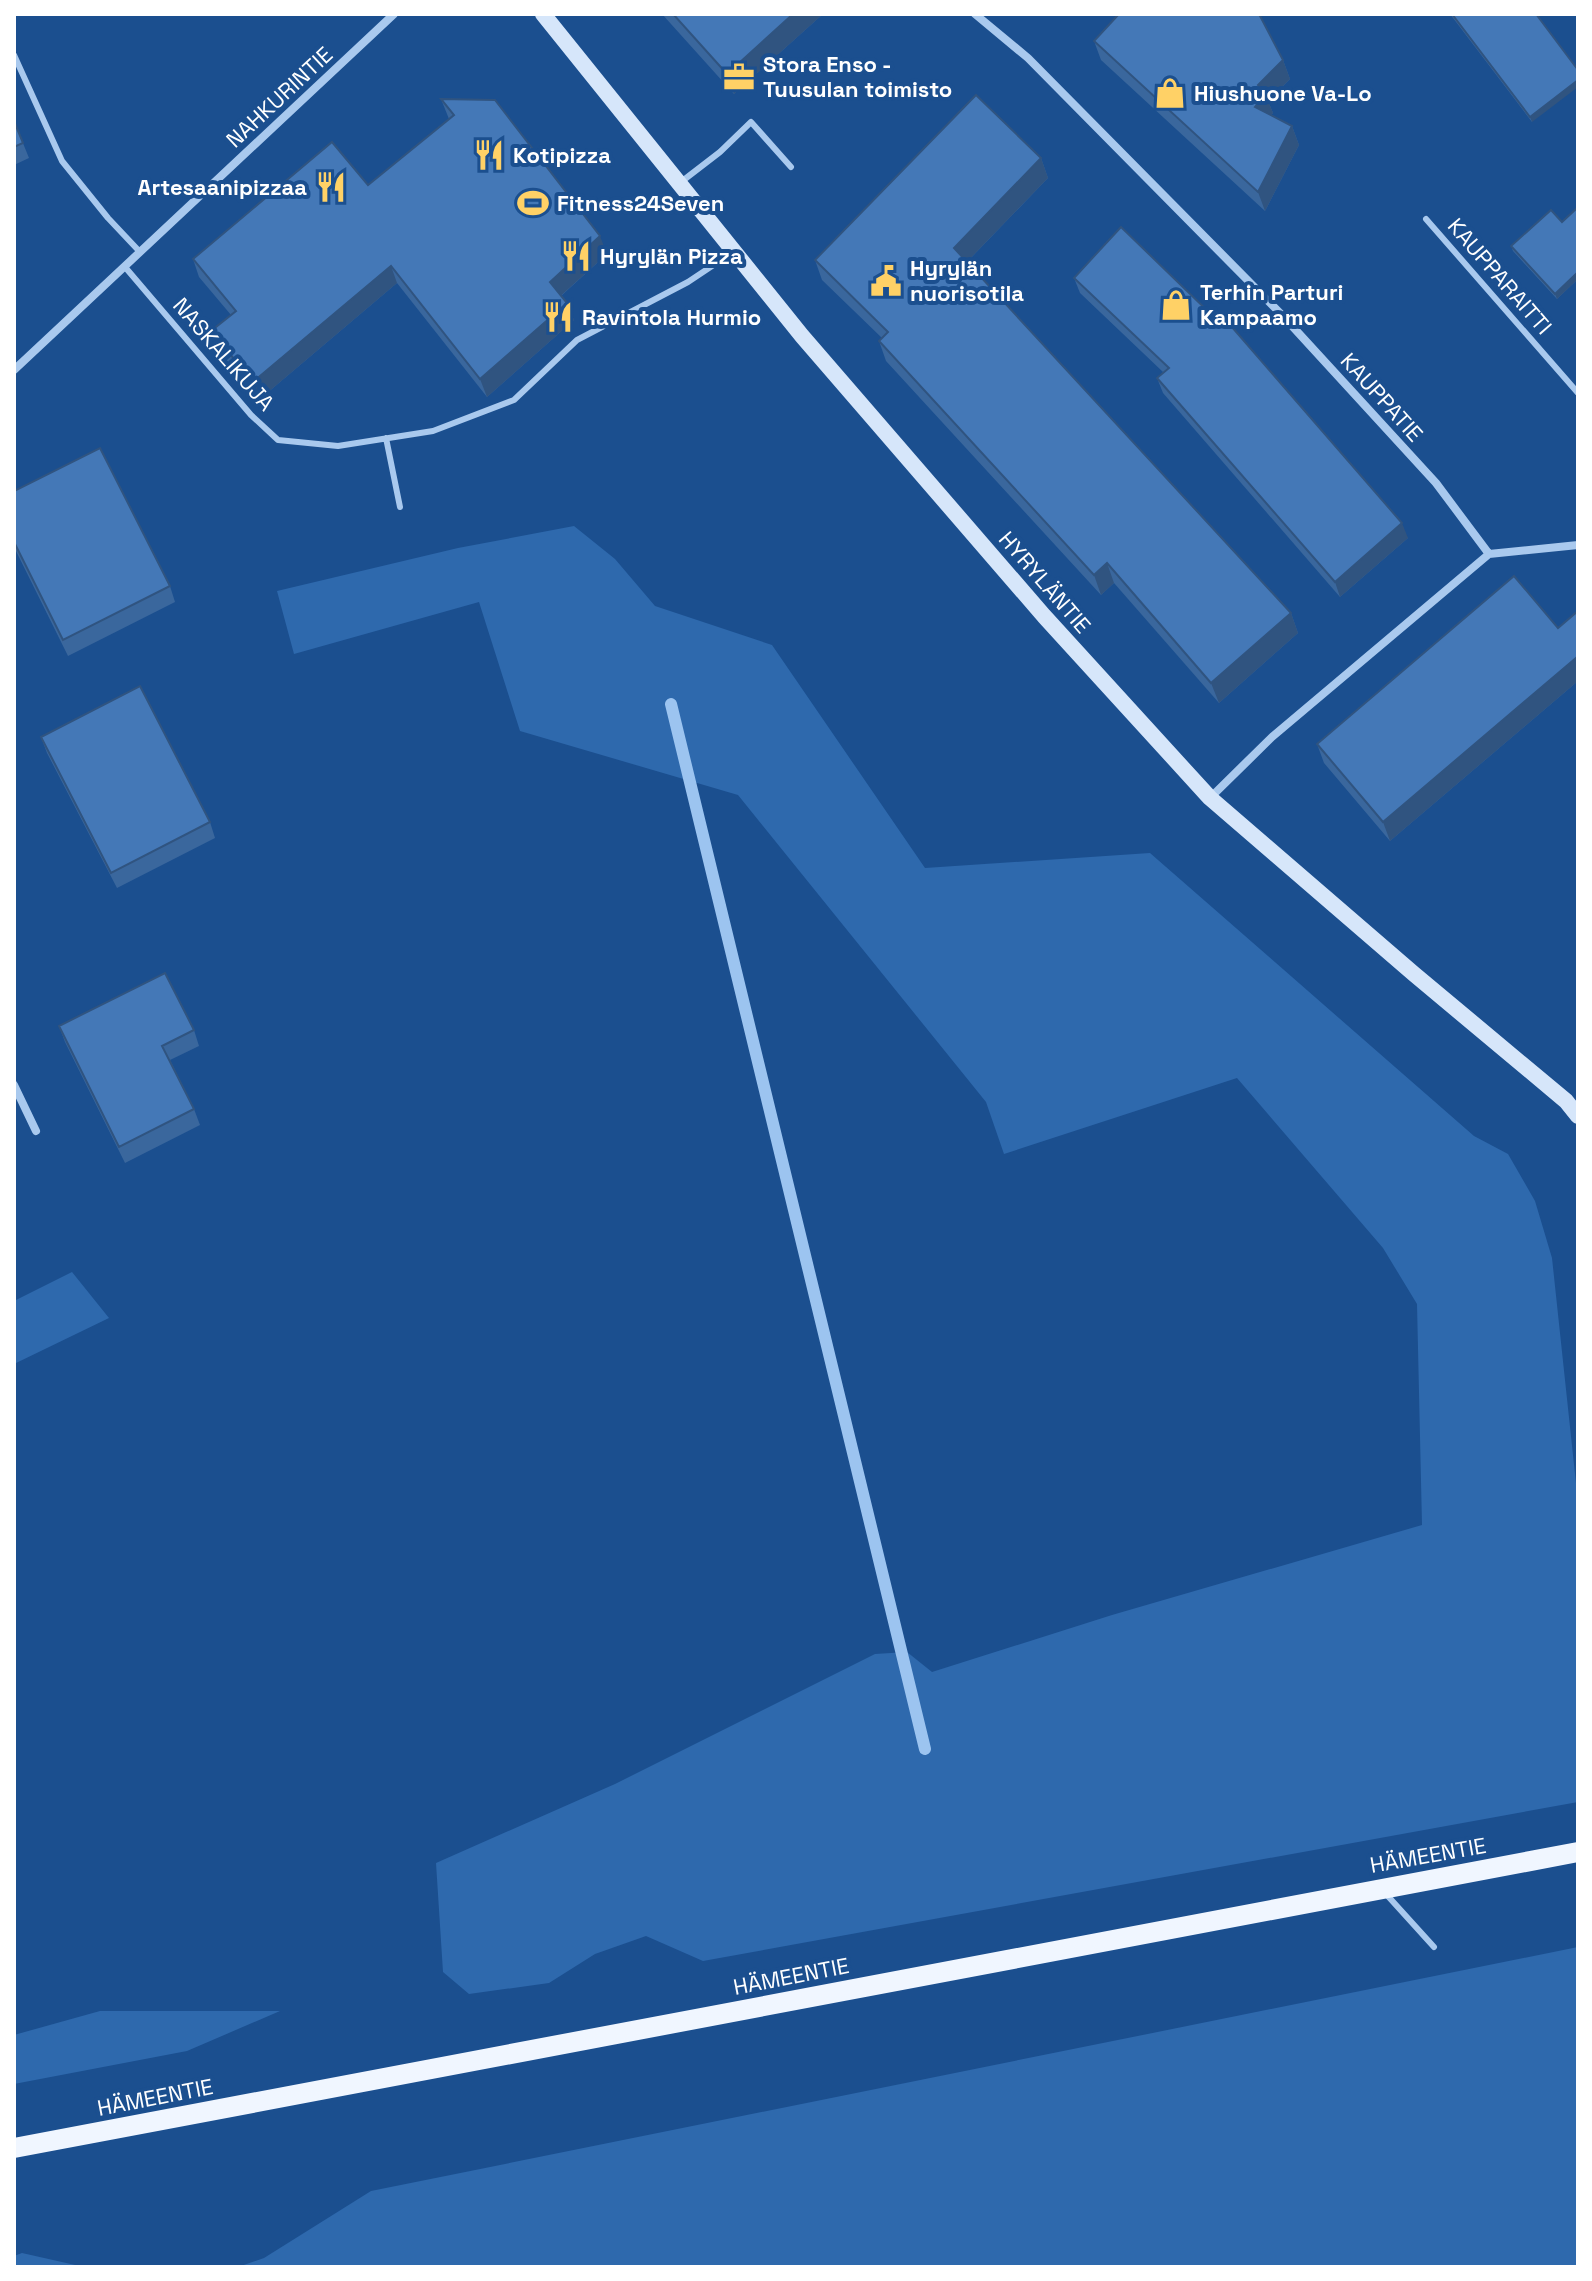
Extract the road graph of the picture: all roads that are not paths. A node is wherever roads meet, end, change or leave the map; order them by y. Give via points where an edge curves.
1 (394, 14) edge
2 (543, 14) edge
3 (975, 14) edge
4 (14, 55) edge
5 (791, 167) dead end
6 (679, 184) junction
7 (1426, 219) dead end
8 (140, 252) junction
9 (733, 252) junction
10 (125, 267) junction
11 (14, 370) edge
12 (1578, 393) edge
13 (386, 438) junction
14 (400, 507) dead end
15 (1578, 545) edge
16 (1489, 554) junction
17 (1210, 798) junction
18 (14, 1085) edge
19 (1572, 1097) edge
20 (1578, 1116) edge
21 (36, 1131) dead end
22 (1578, 1852) edge
23 (1381, 1888) junction
24 (1434, 1947) dead end
25 (14, 2148) edge

1 - 8 street, NAHKURINTIE
2 - 6 street, HYRYLÄNTIE
3 - 16 street, KAUPPATIE via 1028,58 1282,315 1436,483
4 - 8 lane via 62,161
5 - 6 lane via 751,122
6 - 9 street, HYRYLÄNTIE
7 - 12 lane, KAUPPARAITTI
8 - 10 street, NAHKURINTIE
9 - 13 lane, NASKALIKUJA via 688,282 577,340 514,400 433,431
9 - 17 street, HYRYLÄNTIE via 1034,604
10 - 11 street, NAHKURINTIE
10 - 13 lane, NASKALIKUJA via 278,440 338,446
13 - 14 lane
15 - 16 street
16 - 17 street via 1272,737
17 - 19 street, HYRYLÄNTIE via 1414,974
18 - 21 street
19 - 20 street, HYRYLÄNTIE
22 - 23 main road, HÄMEENTIE
23 - 24 lane
23 - 25 main road, HÄMEENTIE

